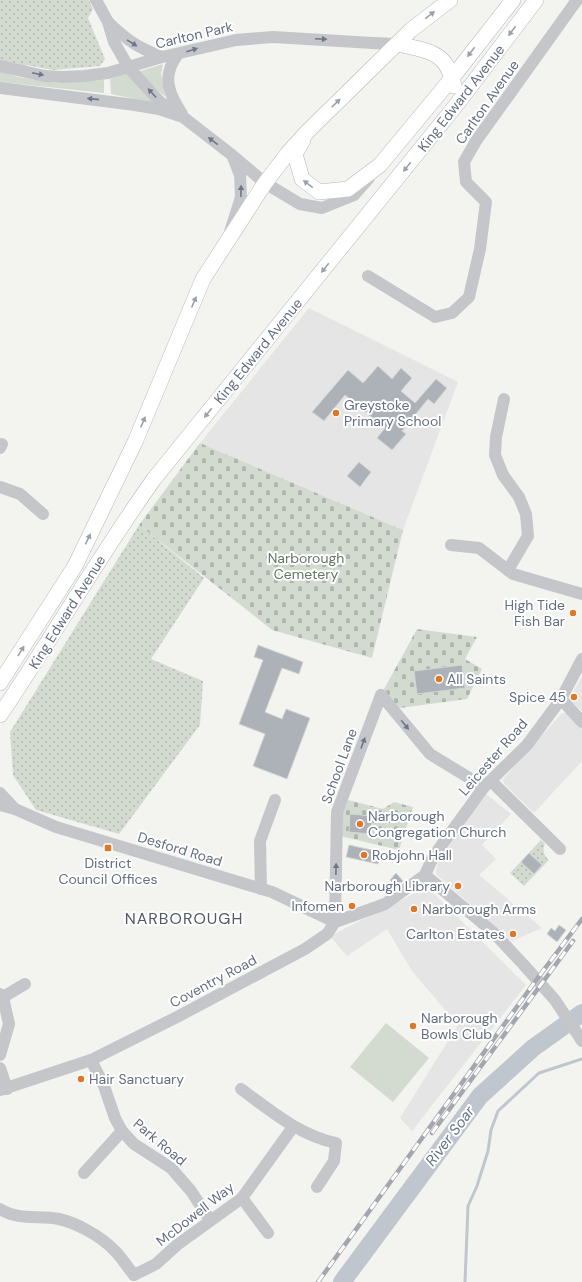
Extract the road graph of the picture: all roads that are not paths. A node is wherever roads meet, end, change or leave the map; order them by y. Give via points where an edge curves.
1 (96, 0) edge
2 (450, 0) edge
3 (513, 0) edge
4 (536, 0) edge
5 (578, 0) edge
6 (108, 22) junction
7 (398, 44) junction
8 (177, 55) junction
9 (162, 57) junction
10 (0, 66) edge
11 (129, 68) junction
12 (452, 78) junction
13 (0, 88) edge
14 (457, 104) junction
15 (183, 117) junction
16 (308, 131) junction
17 (232, 155) junction
18 (380, 165) junction
19 (265, 183) junction
20 (227, 242) junction
21 (368, 276) dead end
22 (504, 399) dead end
23 (0, 487) edge
24 (43, 514) dead end
25 (451, 544) dead end
26 (508, 570) junction
27 (582, 594) edge
28 (582, 659) edge
29 (0, 683) edge
30 (561, 699) junction
31 (0, 715) edge
32 (582, 722) edge
33 (487, 784) junction
34 (0, 793) edge
35 (275, 800) dead end
36 (0, 805) edge
37 (15, 809) junction
38 (560, 849) dead end
39 (425, 874) junction
40 (261, 889) junction
41 (335, 922) junction
42 (25, 984) dead end
43 (1, 996) edge
44 (582, 1041) edge
45 (0, 1055) edge
46 (91, 1060) junction
47 (0, 1068) edge
48 (3, 1090) edge
49 (241, 1090) dead end
50 (293, 1127) junction
51 (122, 1131) junction
52 (84, 1173) dead end
53 (317, 1187) dead end
54 (242, 1198) junction
55 (0, 1209) edge
56 (210, 1220) junction
57 (268, 1233) dead end
58 (134, 1279) edge

1 - 6 street
7 -> 2 main road, King Edward Avenue via 411,30
3 -> 12 main road, King Edward Avenue
4 -> 14 main road, King Edward Avenue
5 - 21 street, Carlton Avenue via 476,141 464,162 466,182 486,202 480,249 469,297 452,313 435,317
6 -> 9 street via 127,40 143,50
6 - 11 street via 114,42
8 -> 7 street, Carlton Park via 236,40 273,37
7 - 12 main road via 432,52 444,62
16 -> 7 main road, King Edward Avenue
8 - 9 street, Carlton Park
8 - 15 street via 169,70 169,82 171,96
9 - 11 street, Carlton Park
10 -> 11 street, Carlton Park via 62,78
15 -> 11 street via 160,102
12 - 14 main road
12 - 18 main road, King Edward Avenue
15 -> 13 street via 159,109 134,105
14 -> 31 main road, King Edward Avenue via 154,479
17 -> 15 street
18 -> 16 main road, King Edward Avenue via 348,189 319,192 302,179 295,154
16 - 19 main road, King Edward Avenue
17 - 19 street
20 -> 17 street via 241,197 240,175
18 - 19 street via 354,195 322,208 300,204
19 - 20 main road, King Edward Avenue
29 -> 20 main road, King Edward Avenue via 74,566 135,442 203,279
22 - 26 street via 495,455 503,475 519,497 526,514 528,536
23 - 24 street via 20,494
25 - 26 street via 479,548
26 - 27 street via 524,578
28 - 30 street, Leicester Road
30 - 32 street
30 - 33 street, Leicester Road via 527,745
33 - 38 street
33 - 39 street, Leicester Road via 433,857
41 -> 33 street, School Lane via 337,812 381,695 430,754
34 - 37 street, Desford Road
35 - 40 street via 260,841
36 - 37 street, Desford Road
37 - 40 street, Desford Road via 56,827
39 - 41 street via 385,904
39 - 44 street via 493,932 542,984 564,1011
40 - 41 street, Desford Road
41 - 46 street, Coventry Road via 328,934 305,949
42 - 43 street
43 - 45 street via 9,1024
46 - 48 street, Coventry Road
46 - 51 street, Park Road
47 - 48 street
49 - 50 street
50 - 53 street via 336,1142 334,1161
50 - 54 street, McDowell Way
51 - 52 street
51 - 56 street, Park Road via 134,1144 171,1168 191,1191
54 - 56 street, McDowell Way
54 - 57 street
55 - 58 street via 20,1217 60,1219 87,1230 113,1249
56 - 58 street, McDowell Way

